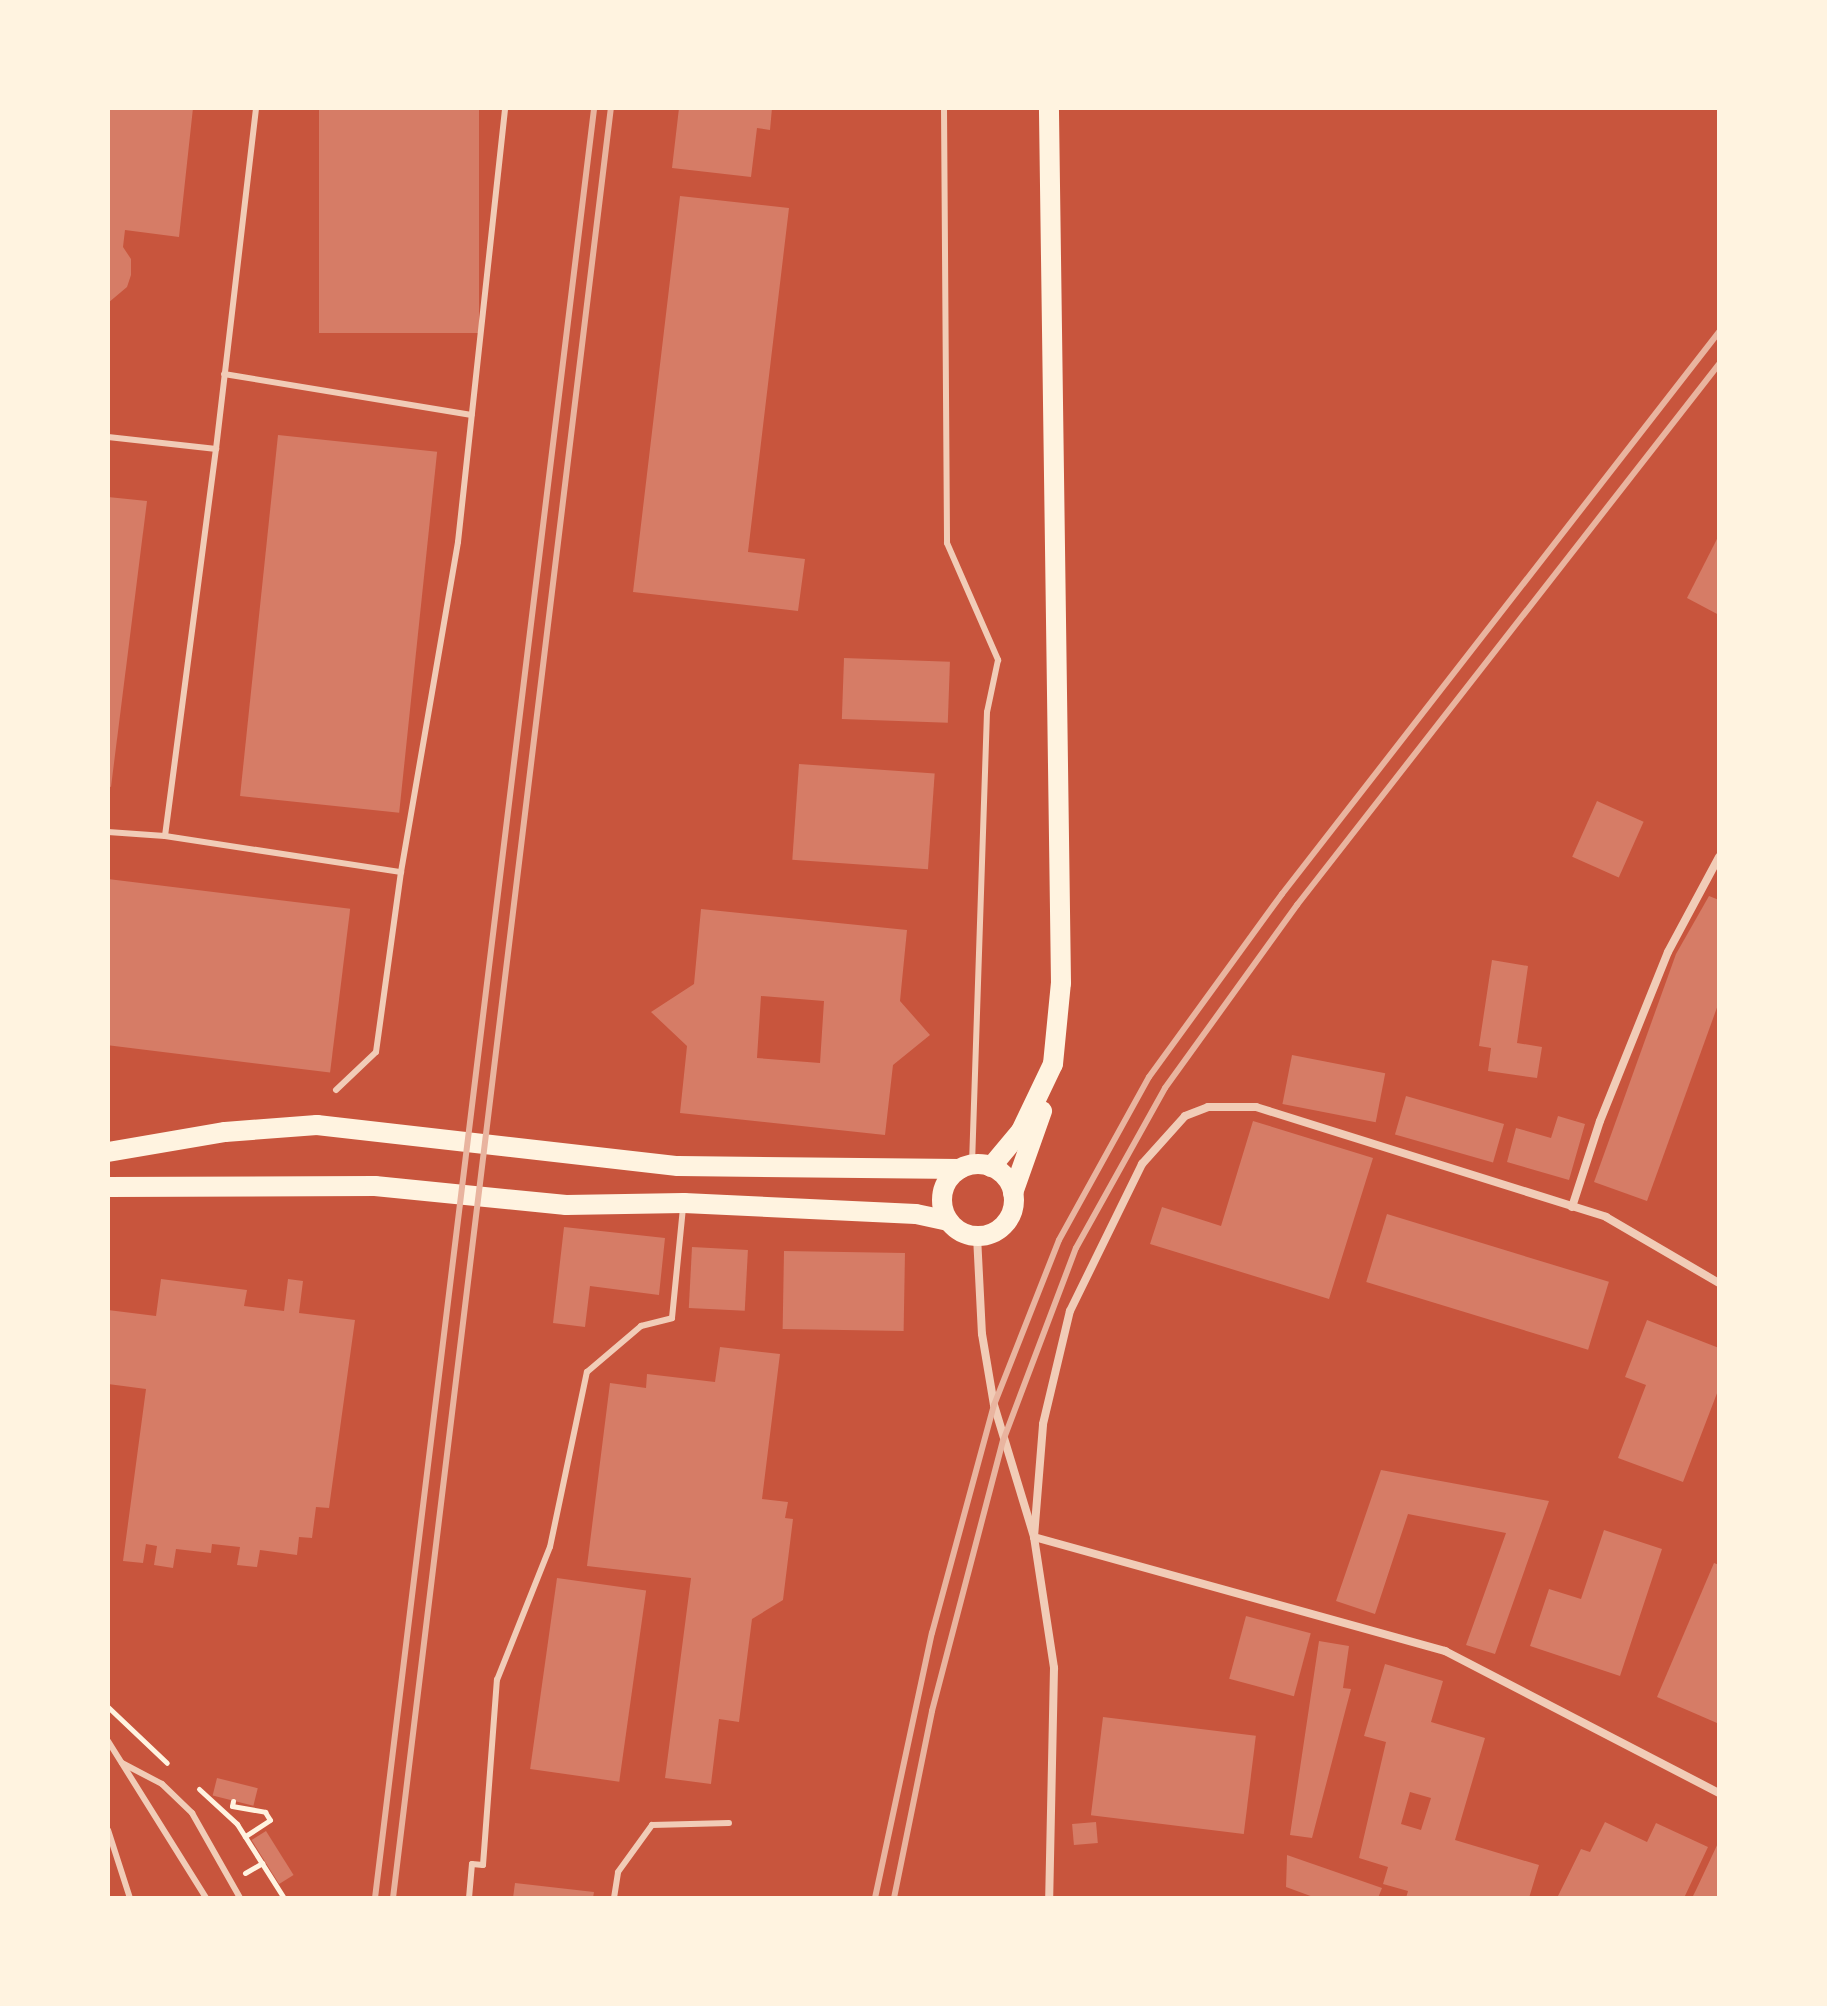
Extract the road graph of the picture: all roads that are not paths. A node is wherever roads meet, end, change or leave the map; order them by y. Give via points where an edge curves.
1 (256, 108) edge
2 (505, 108) edge
3 (944, 108) edge
4 (1049, 108) edge
5 (224, 374) junction
6 (472, 415) junction
7 (108, 437) edge
8 (216, 449) junction
9 (108, 832) edge
10 (165, 836) junction
11 (1719, 857) edge
12 (401, 872) junction
13 (1053, 1064) junction
14 (336, 1090) dead end
15 (108, 1152) edge
16 (975, 1167) junction
17 (108, 1187) edge
18 (1013, 1193) junction
19 (684, 1203) junction
20 (1572, 1207) junction
21 (948, 1221) junction
22 (977, 1236) junction
23 (1719, 1283) edge
24 (1034, 1537) junction
25 (108, 1741) edge
26 (122, 1762) junction
27 (1719, 1793) edge
28 (729, 1823) dead end
29 (108, 1830) edge
30 (130, 1898) edge
31 (206, 1898) edge
32 (240, 1898) edge
33 (469, 1898) edge
34 (614, 1898) edge
35 (1049, 1898) edge

1 - 5 lane
2 - 6 lane
3 - 16 lane via 947,543 998,660 987,712
4 - 13 main road via 1061,983
5 - 6 lane
5 - 8 lane
6 - 12 lane via 458,542
7 - 8 lane
8 - 10 lane
9 - 10 lane
10 - 12 lane
11 - 20 street via 1668,952 1600,1121
12 - 14 lane via 376,1052
13 - 16 main road via 1021,1131
13 - 18 main road
15 - 16 main road via 286,1127 386,1131 678,1166
16 - 18 main road via 1002,1173
16 - 21 main road via 942,1194
17 - 19 main road via 375,1186 566,1205
18 - 22 main road via 1008,1220 1000,1229
19 - 21 main road via 916,1214
19 - 33 lane via 672,1318 641,1326 587,1372 550,1547 497,1680 483,1865 472,1864
20 - 23 street via 1606,1217
20 - 24 street via 1256,1107 1208,1107 1185,1116 1142,1164 1070,1311 1043,1424
21 - 22 main road
22 - 24 street via 982,1334 994,1405
24 - 27 street via 1445,1651
24 - 35 street via 1054,1668
25 - 26 lane
26 - 31 lane
26 - 32 lane via 162,1784 192,1813
28 - 34 lane via 652,1825 618,1872
29 - 30 lane

